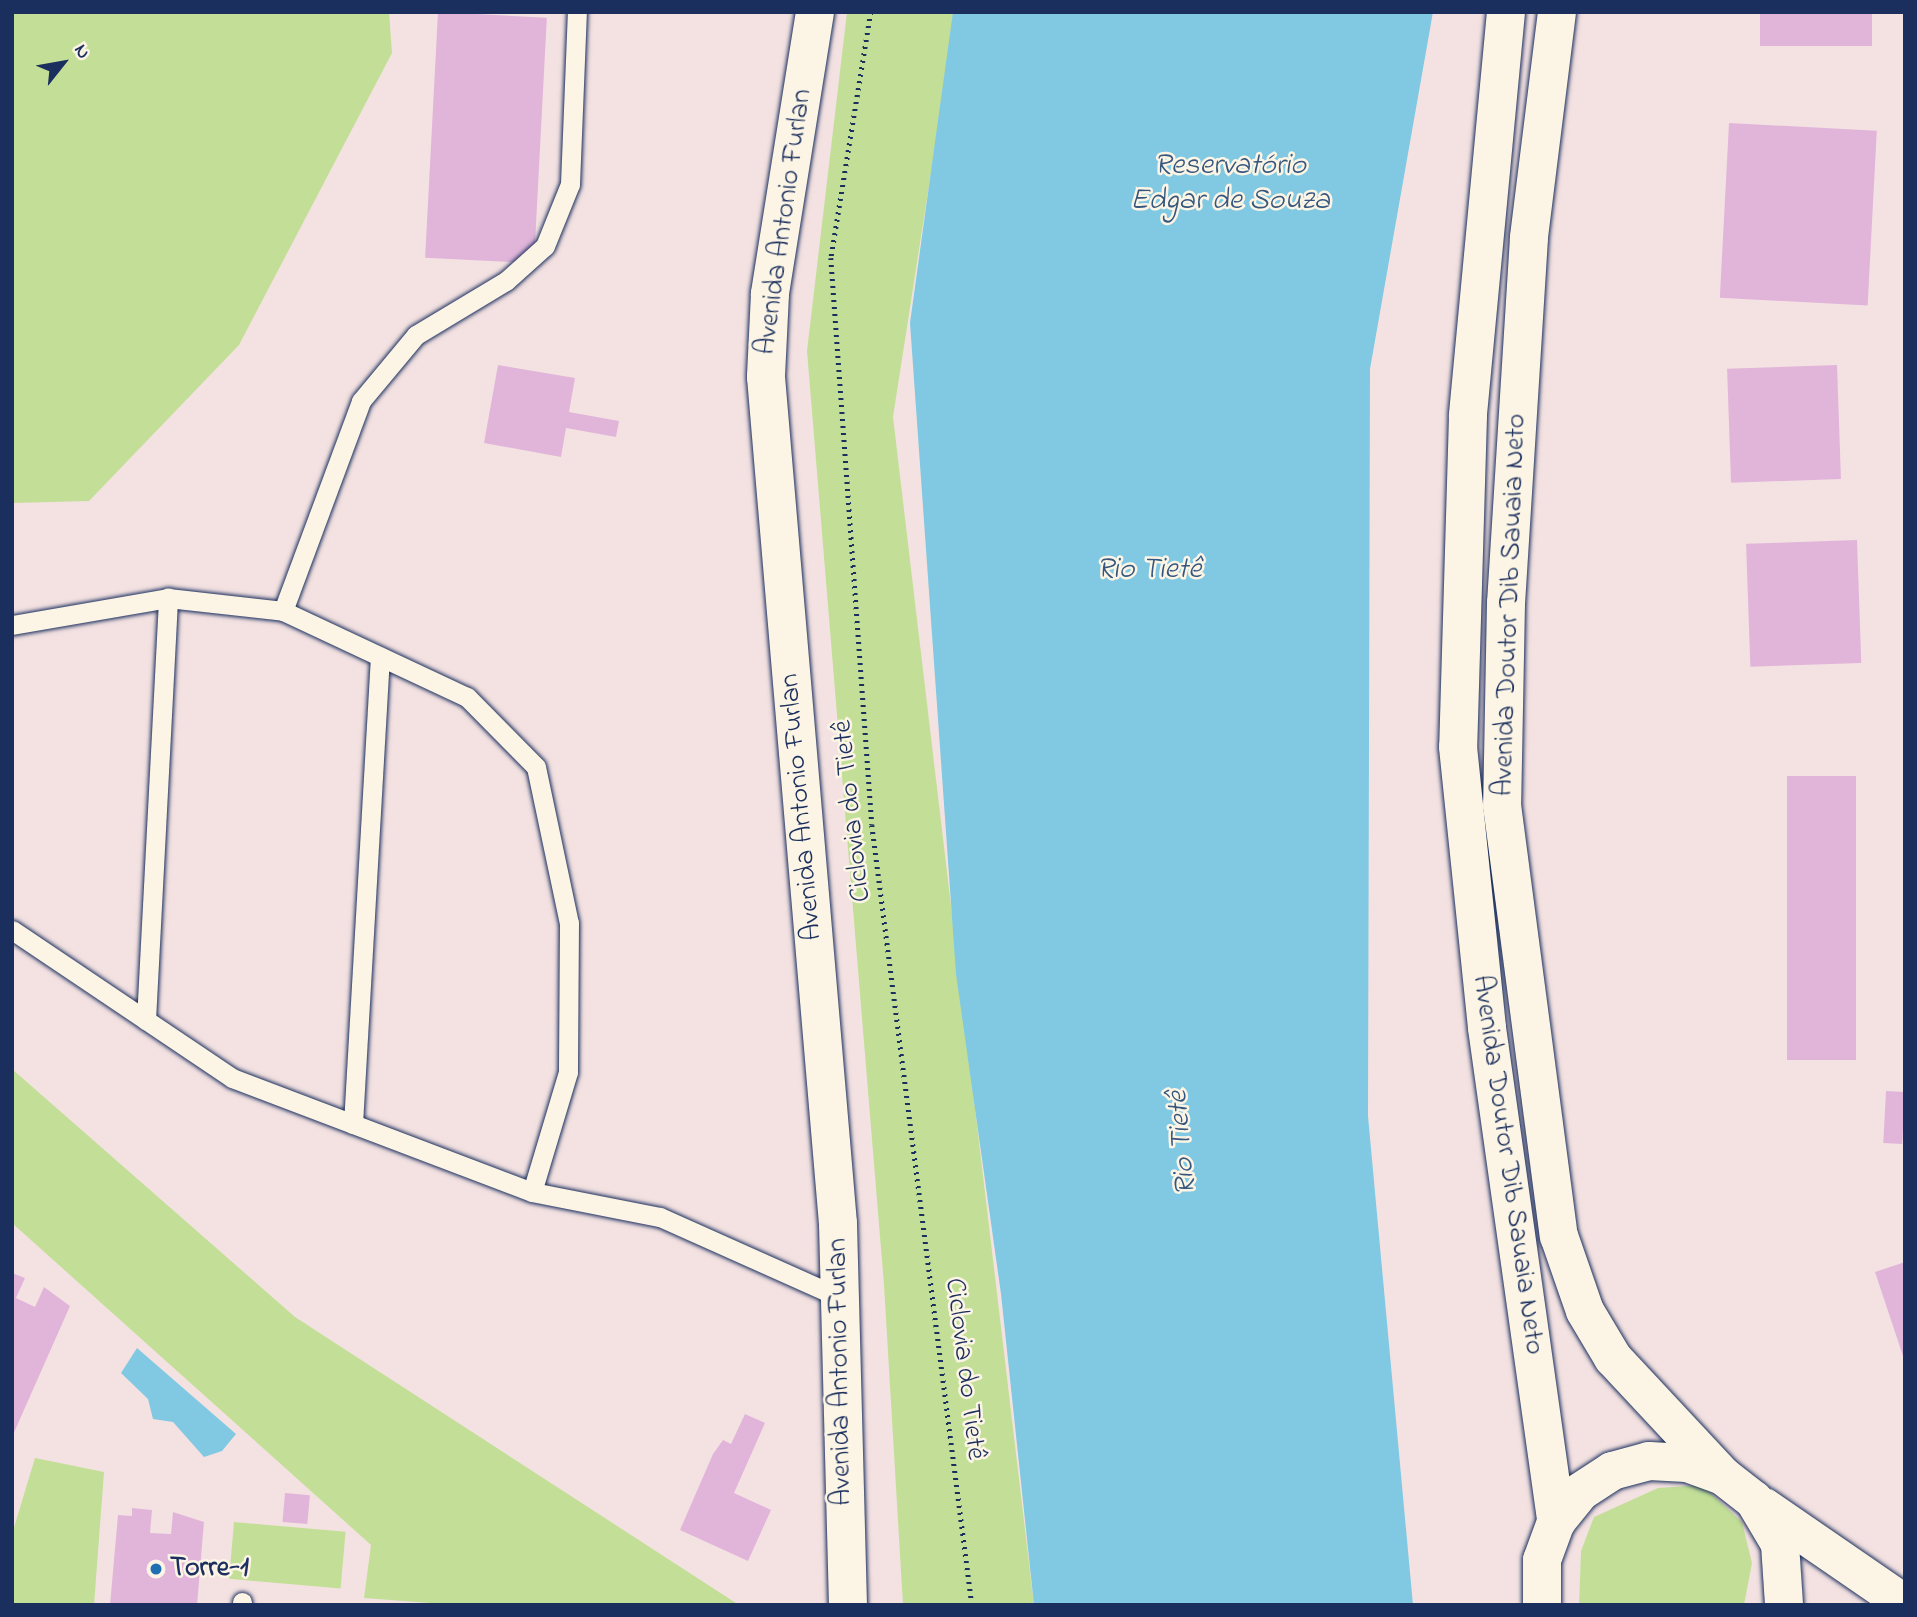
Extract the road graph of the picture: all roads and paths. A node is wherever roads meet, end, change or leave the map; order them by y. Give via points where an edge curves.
1 (577, 12) edge
2 (815, 12) edge
3 (870, 12) edge
4 (1506, 12) edge
5 (1557, 12) edge
6 (168, 598) junction
7 (283, 611) junction
8 (12, 625) edge
9 (380, 657) junction
10 (12, 930) edge
11 (146, 1020) junction
12 (353, 1124) junction
13 (532, 1192) junction
14 (839, 1297) junction
15 (1723, 1476) junction
16 (1754, 1500) junction
17 (1556, 1522) junction
18 (1905, 1604) edge
19 (848, 1605) edge
20 (972, 1605) edge
21 (1542, 1605) edge
22 (1784, 1605) edge

1 - 7 lane via 570,184 545,246 506,281 416,335 361,401
2 - 14 main road, Avenida Antonio Furlan via 770,293 766,377
3 - 20 path, Ciclovia do Tietê via 831,258 872,825
4 - 17 main road, Avenida Doutor Dib Sauaia Neto via 1468,416 1458,747 1487,1028
5 - 15 main road, Avenida Doutor Dib Sauaia Neto via 1529,238 1506,603 1502,805 1559,1236 1585,1311 1613,1358
6 - 7 lane
6 - 8 lane
6 - 11 lane
7 - 9 lane
9 - 12 lane
9 - 13 lane via 467,697 536,767 569,923 568,1072
10 - 11 lane
11 - 12 lane via 232,1078
12 - 13 lane
13 - 14 lane via 660,1217
14 - 19 main road, Avenida Antonio Furlan
15 - 16 main road
15 - 17 main road via 1687,1463 1637,1465 1580,1492
16 - 18 main road
16 - 22 main road via 1780,1544
17 - 21 main road via 1542,1560

